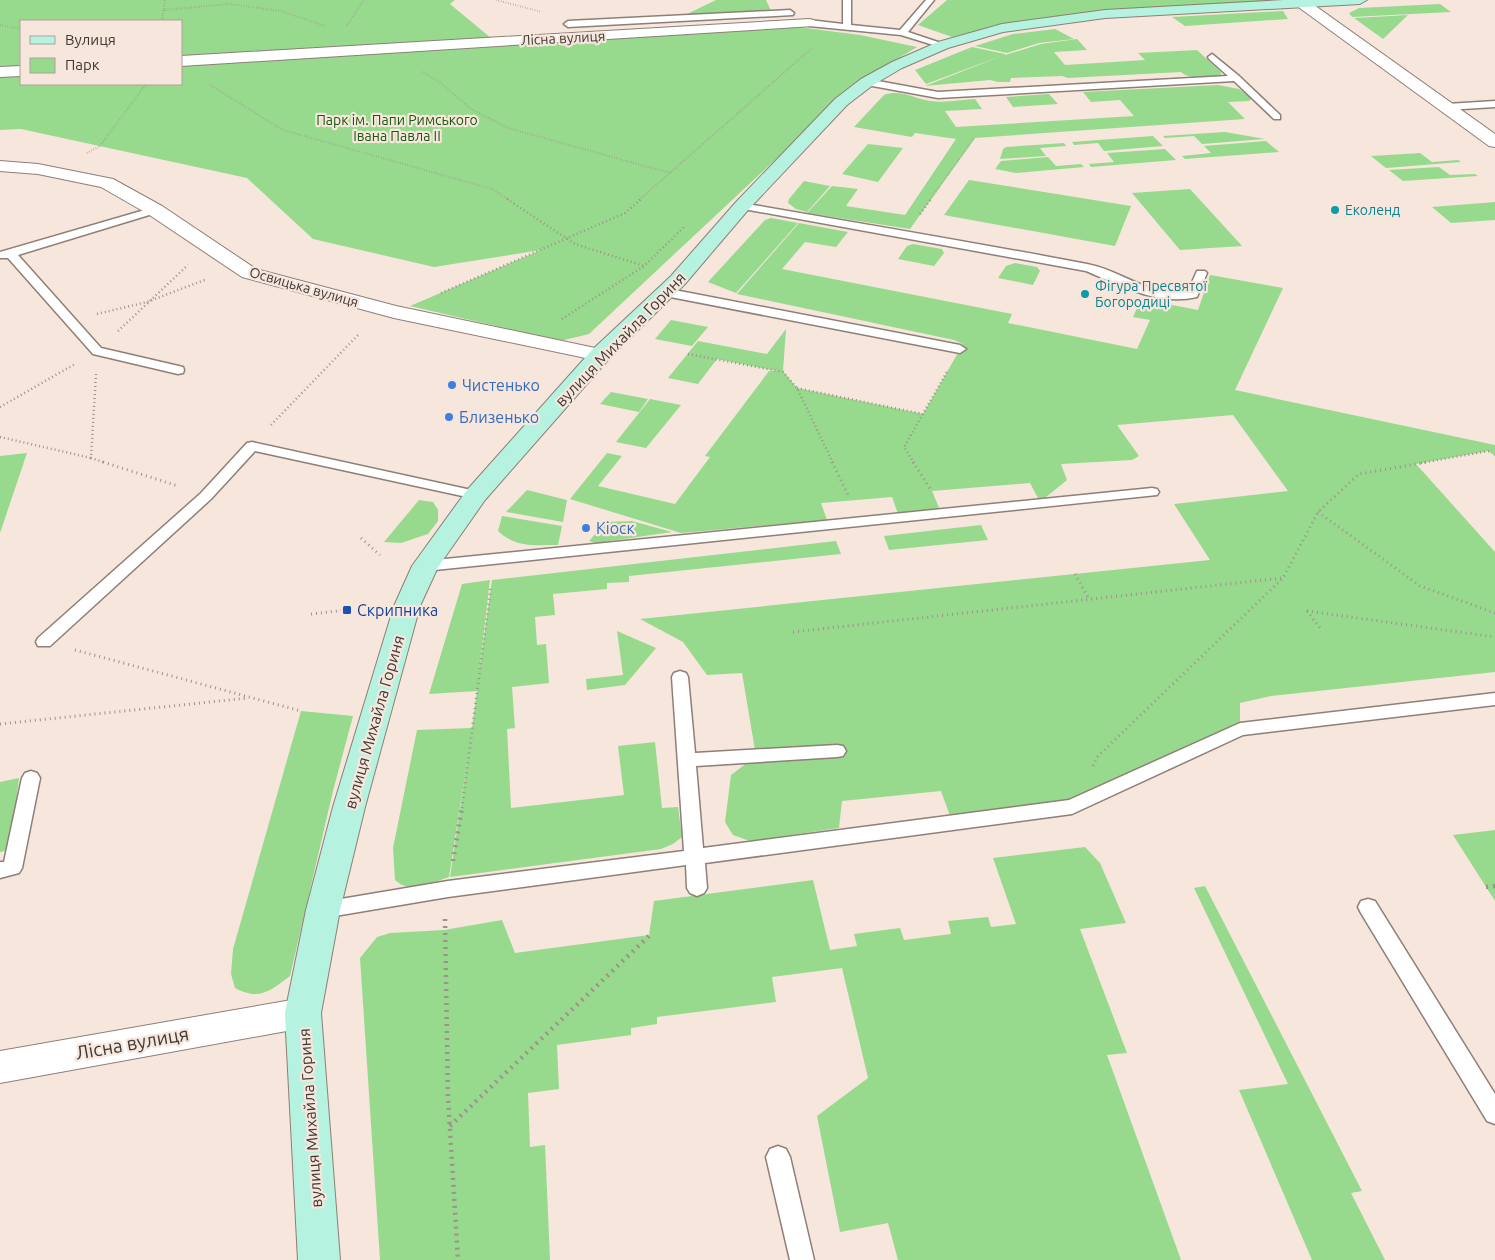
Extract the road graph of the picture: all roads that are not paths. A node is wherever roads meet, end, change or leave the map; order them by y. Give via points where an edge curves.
1 (847, 0) edge
2 (930, 0) edge
3 (1359, 0) edge
4 (1302, 3) junction
5 (568, 24) road end
6 (815, 24) junction
7 (847, 26) junction
8 (902, 33) junction
9 (943, 46) junction
10 (1212, 57) dead end
11 (182, 61) edge
12 (20, 71) edge
13 (0, 72) edge
14 (1236, 78) junction
15 (867, 82) junction
16 (1495, 104) edge
17 (1447, 107) junction
18 (1277, 117) dead end
19 (1495, 142) edge
20 (0, 166) edge
21 (742, 206) junction
22 (155, 210) junction
23 (6, 254) edge
24 (1201, 273) dead end
25 (664, 292) junction
26 (960, 349) road end
27 (600, 356) junction
28 (178, 370) dead end
29 (1152, 492) dead end
30 (476, 495) junction
31 (425, 566) junction
32 (44, 642) road end
33 (680, 677) dead end
34 (1495, 699) edge
35 (837, 751) dead end
36 (686, 760) junction
37 (31, 778) dead end
38 (694, 858) junction
39 (0, 870) edge
40 (697, 888) dead end
41 (1368, 907) dead end
42 (323, 910) junction
43 (303, 1013) junction
44 (0, 1066) edge
45 (1495, 1114) edge
46 (778, 1156) dead end
47 (319, 1260) edge
48 (802, 1260) edge

1 - 7 lane
2 - 8 lane
3 - 4 street, вулиця Михайла Гориня
4 - 9 street, вулиця Михайла Гориня via 1105,14 1002,28
4 - 17 street
5 - 6 lane via 788,10
6 - 7 lane, Лісна вулиця
6 - 11 street, Лісна вулиця
7 - 8 lane, Лісна вулиця
8 - 9 lane, Лісна вулиця
9 - 15 street, вулиця Михайла Гориня
10 - 14 lane
12 - 13 street
14 - 15 lane via 938,95
14 - 18 lane
15 - 21 street, вулиця Михайла Гориня via 841,102
16 - 17 lane
17 - 19 street
20 - 22 street, Освицька вулиця via 108,183
21 - 24 lane via 1088,268 1143,291 1169,296 1194,294
21 - 25 street, вулиця Михайла Гориня
22 - 23 lane
22 - 27 street, Освицька вулиця via 249,273 394,312
23 - 28 lane via 97,351
25 - 26 lane
25 - 27 street, вулиця Михайла Гориня
27 - 30 street, вулиця Михайла Гориня
29 - 31 lane
30 - 31 street, вулиця Михайла Гориня
30 - 32 lane via 252,446 206,496
31 - 42 street, вулиця Михайла Гориня via 404,615
33 - 36 lane
34 - 38 lane via 1240,729 1072,807
35 - 36 lane
36 - 38 lane
37 - 39 lane via 12,868
38 - 40 lane
38 - 42 lane
41 - 45 lane
42 - 43 street, вулиця Михайла Гориня
43 - 44 street, Лісна вулиця
43 - 47 street, вулиця Михайла Гориня
46 - 48 lane

